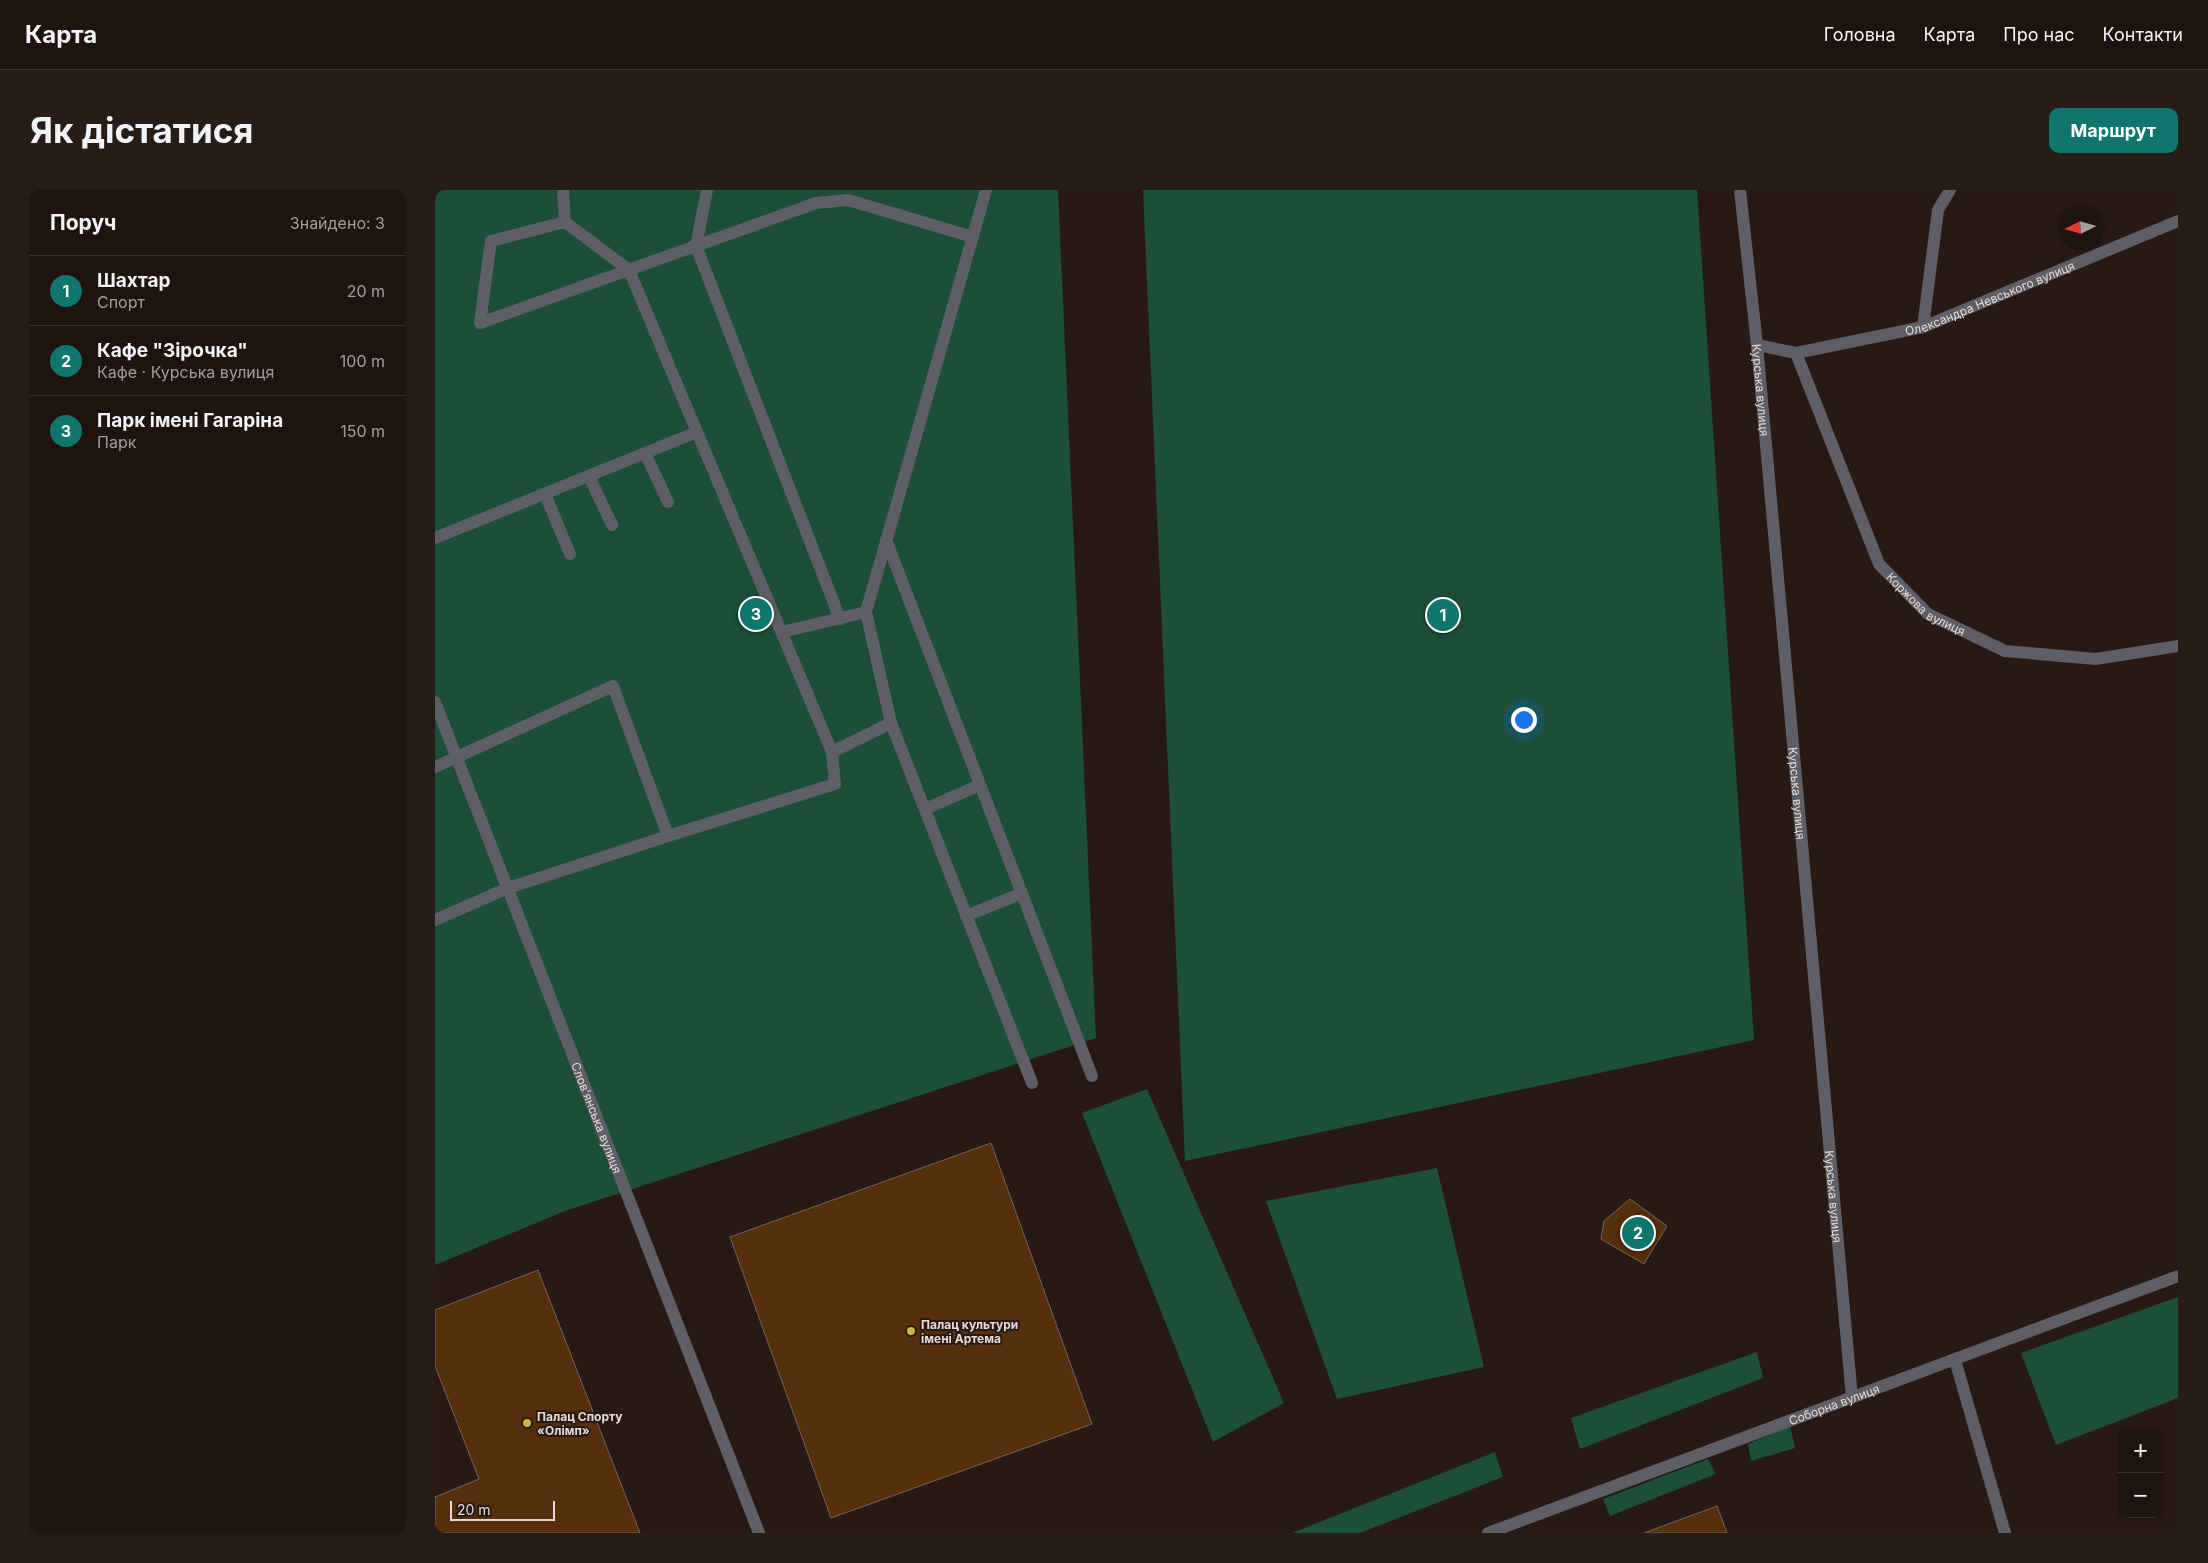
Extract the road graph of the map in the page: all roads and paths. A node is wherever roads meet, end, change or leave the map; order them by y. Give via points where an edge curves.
1 (563, 190) edge
2 (707, 190) edge
3 (986, 190) edge
4 (1740, 190) edge
5 (1950, 190) edge
6 (2178, 221) edge
7 (565, 222) junction
8 (973, 237) junction
9 (695, 246) junction
10 (629, 270) junction
11 (1923, 327) junction
12 (1757, 344) junction
13 (1796, 353) junction
14 (697, 432) junction
15 (645, 453) junction
16 (589, 476) junction
17 (545, 494) junction
18 (668, 502) dead end
19 (612, 526) dead end
20 (435, 538) edge
21 (886, 540) junction
22 (570, 554) dead end
23 (866, 612) junction
24 (840, 618) junction
25 (782, 632) junction
26 (2178, 646) edge
27 (435, 702) edge
28 (891, 723) junction
29 (832, 752) junction
30 (457, 758) junction
31 (435, 767) edge
32 (980, 785) junction
33 (925, 809) junction
34 (668, 836) junction
35 (508, 888) junction
36 (1022, 893) junction
37 (966, 916) junction
38 (435, 920) edge
39 (1092, 1076) dead end
40 (1032, 1083) dead end
41 (2178, 1276) edge
42 (1955, 1360) junction
43 (1852, 1398) junction
44 (759, 1533) edge
45 (1488, 1533) edge
46 (2005, 1533) edge

1 - 7 street
2 - 9 street
3 - 8 street
4 - 12 street, Курська вулиця
5 - 11 street via 1938,210
6 - 11 street, Олександра Невського вулиця
7 - 10 street
7 - 10 street via 491,241 480,323
8 - 9 street via 848,200 816,203
8 - 21 street
9 - 10 street
9 - 24 street
10 - 14 street
11 - 13 street, Олександра Невського вулиця
12 - 13 street
12 - 43 street, Курська вулиця
13 - 26 street, Коржова вулиця via 1879,564 1928,614 2005,652 2096,659
14 - 15 street
14 - 25 street
15 - 16 street
15 - 18 street
16 - 17 street
16 - 19 street
17 - 20 street
17 - 22 street
21 - 23 street
21 - 32 street
23 - 24 street
23 - 28 street
24 - 25 street
25 - 29 street
27 - 30 street, Слов'янська вулиця
28 - 29 street
28 - 33 street
29 - 34 street via 835,784
30 - 31 street
30 - 34 street via 613,686
30 - 35 street, Слов'янська вулиця
32 - 33 street
32 - 36 street
33 - 37 street
34 - 35 street
35 - 38 street
35 - 44 street, Слов'янська вулиця
36 - 37 street
36 - 39 street
37 - 40 street
41 - 42 street, Соборна вулиця
42 - 43 street, Соборна вулиця
42 - 46 street
43 - 45 street, Соборна вулиця

